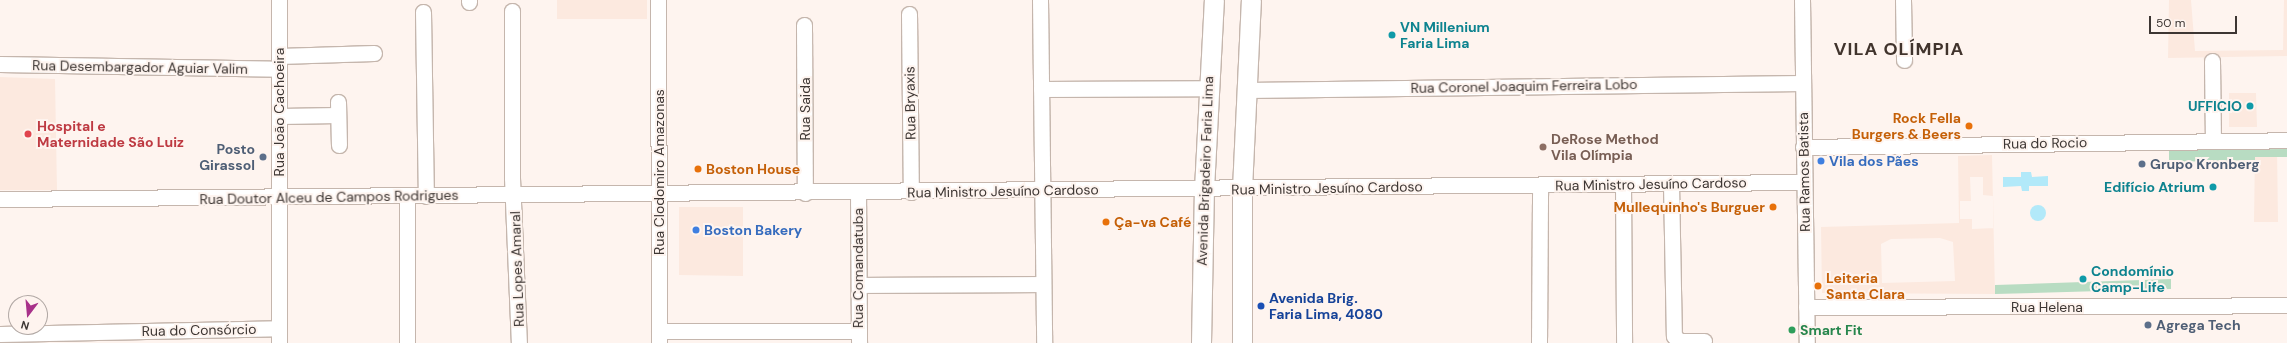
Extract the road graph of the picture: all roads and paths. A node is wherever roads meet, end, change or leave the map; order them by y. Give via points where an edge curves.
1 (279, 0) edge
2 (658, 0) edge
3 (1040, 0) edge
4 (1214, 0) edge
5 (1251, 0) edge
6 (1802, 0) edge
7 (1903, 0) edge
8 (512, 11) dead end
9 (423, 12) dead end
10 (909, 14) dead end
11 (804, 25) dead end
12 (374, 53) dead end
13 (1904, 60) dead end
14 (2212, 61) dead end
15 (279, 62) junction
16 (0, 64) edge
17 (1803, 82) junction
18 (1208, 88) junction
19 (1041, 89) junction
20 (1246, 90) junction
21 (280, 116) junction
22 (2287, 140) edge
23 (2213, 141) junction
24 (339, 144) dead end
25 (1803, 147) junction
26 (1804, 182) junction
27 (1624, 184) junction
28 (1671, 184) junction
29 (1540, 185) junction
30 (1204, 189) junction
31 (1242, 189) junction
32 (1042, 191) junction
33 (858, 192) junction
34 (911, 192) junction
35 (805, 193) junction
36 (514, 194) junction
37 (659, 194) junction
38 (407, 196) junction
39 (426, 196) junction
40 (280, 198) junction
41 (0, 199) edge
42 (1042, 284) junction
43 (860, 285) junction
44 (2287, 305) edge
45 (1806, 307) junction
46 (0, 334) edge
47 (279, 336) edge
48 (659, 337) edge
49 (859, 337) edge
50 (1704, 341) dead end
51 (1203, 342) edge
52 (407, 343) edge
53 (519, 343) edge
54 (1044, 343) edge
55 (1242, 343) edge
56 (1539, 343) edge
57 (1624, 343) edge
58 (1807, 343) edge

1 - 15 street, Rua João Cachoeira
2 - 37 street, Rua Clodomiro Amazonas
3 - 19 street
4 - 18 main road, Avenida Brigadeiro Faria Lima
5 - 20 main road
6 - 17 street, Rua Ramos Batista
7 - 13 street
8 - 36 street, Rua Lopes Amaral
9 - 39 street
10 - 34 street, Rua Bryaxis
11 - 35 street, Rua Saida
12 - 15 street, Rua Desembargador Aguiar Valim
14 - 23 street
15 - 16 street, Rua Desembargador Aguiar Valim
15 - 21 street, Rua João Cachoeira
17 - 20 street, Rua Coronel Joaquim Ferreira Lobo
17 - 25 street, Rua Ramos Batista
18 - 19 street
18 - 30 main road, Avenida Brigadeiro Faria Lima
19 - 32 street
20 - 31 main road
21 - 24 street via 338,109
21 - 40 street, Rua João Cachoeira
22 - 23 street, Rua do Rocio
23 - 25 street, Rua do Rocio
25 - 26 street, Rua Ramos Batista
26 - 28 street, Rua Ministro Jesuíno Cardoso
26 - 45 street, Rua Ramos Batista
27 - 28 street, Rua Ministro Jesuíno Cardoso
27 - 29 street, Rua Ministro Jesuíno Cardoso
27 - 57 street
28 - 50 street via 1674,336 1680,341
29 - 31 street, Rua Ministro Jesuíno Cardoso
29 - 56 street
30 - 31 street, Rua Ministro Jesuíno Cardoso
30 - 32 street, Rua Ministro Jesuíno Cardoso
30 - 51 main road, Avenida Brigadeiro Faria Lima
31 - 55 main road
32 - 34 street, Rua Ministro Jesuíno Cardoso
32 - 42 street
33 - 34 street, Rua Ministro Jesuíno Cardoso
33 - 35 street, Rua Ministro Jesuíno Cardoso
33 - 43 street, Rua Comandatuba
35 - 37 street, Rua Ministro Jesuíno Cardoso
36 - 37 street, Rua Doutor Alceu de Campos Rodrigues
36 - 39 street, Rua Doutor Alceu de Campos Rodrigues
36 - 53 street, Rua Lopes Amaral
37 - 48 street, Rua Clodomiro Amazonas
38 - 39 street, Rua Doutor Alceu de Campos Rodrigues
38 - 40 street, Rua Doutor Alceu de Campos Rodrigues
38 - 52 street
40 - 41 street, Rua Doutor Alceu de Campos Rodrigues
40 - 47 street, Rua João Cachoeira
42 - 43 street
42 - 54 street
43 - 49 street, Rua Comandatuba
44 - 45 street, Rua Helena
45 - 58 street, Rua Ramos Batista
46 - 47 street, Rua do Consórcio
48 - 49 street

